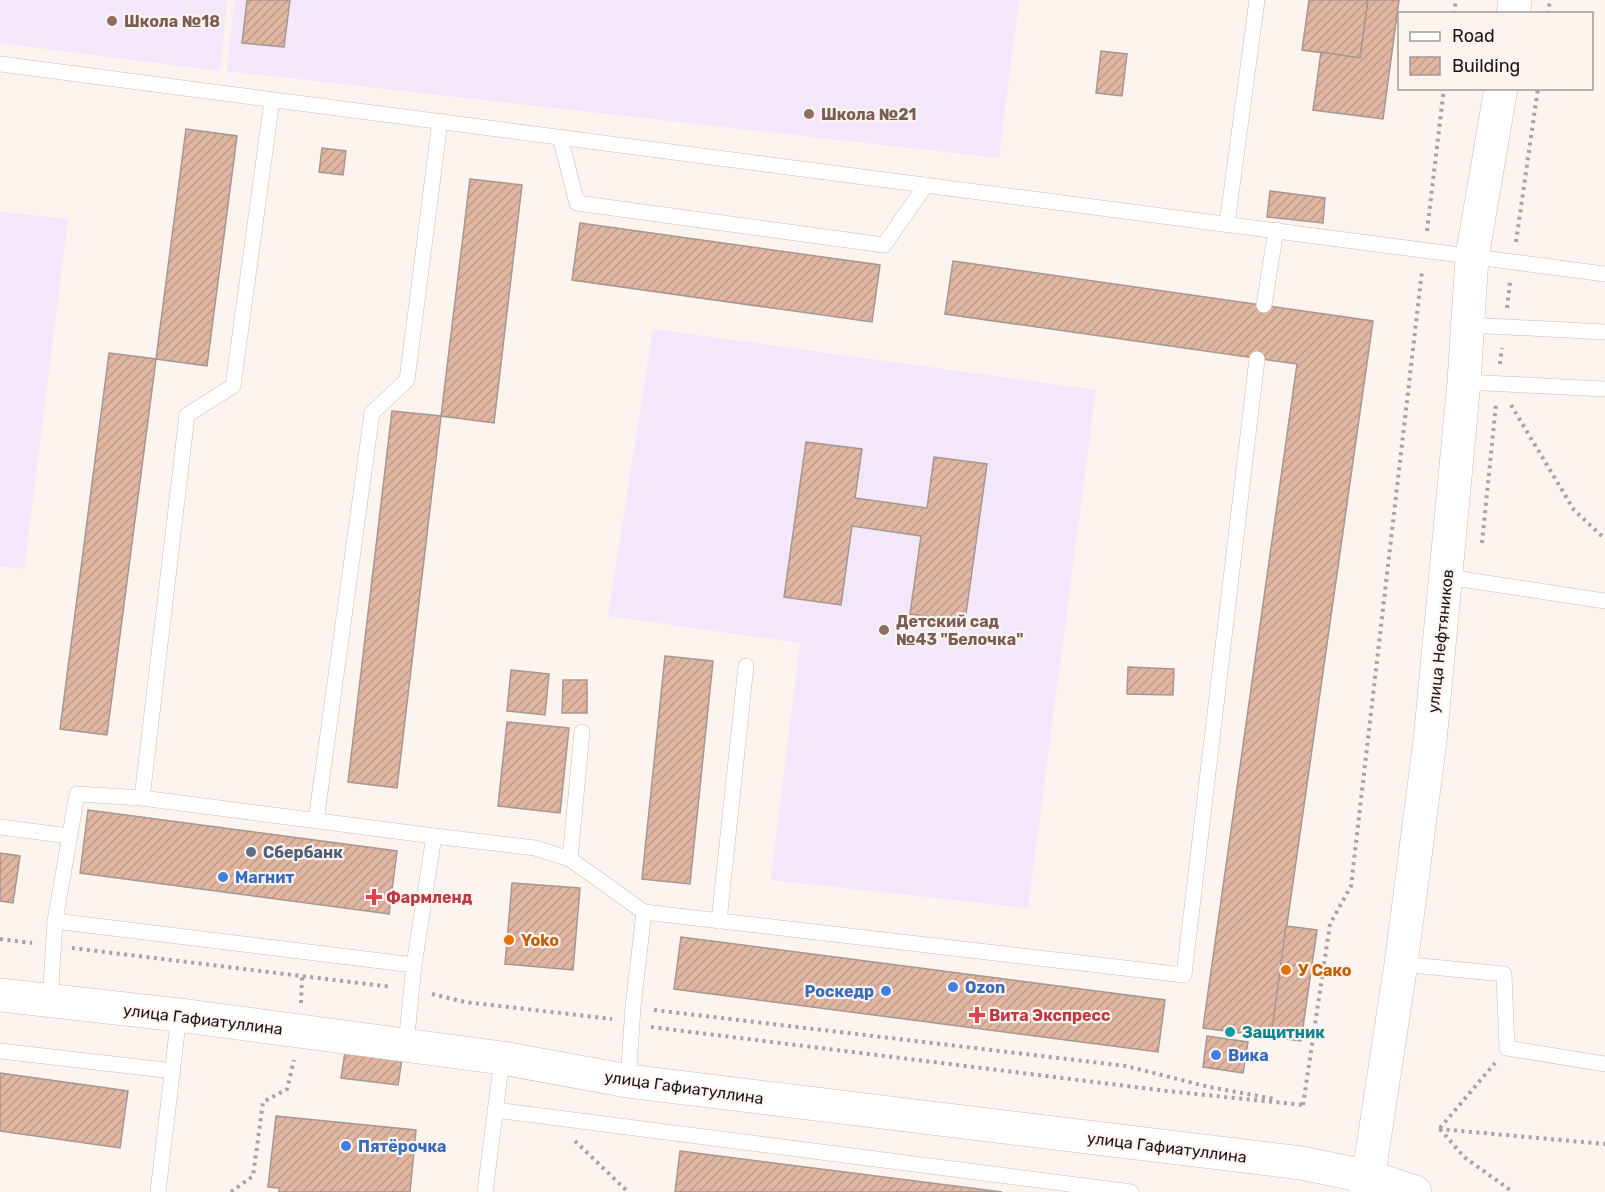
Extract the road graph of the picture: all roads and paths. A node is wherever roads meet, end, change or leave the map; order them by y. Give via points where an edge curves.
1 (1257, 0) edge
2 (0, 64) edge
3 (1444, 90) edge
4 (1501, 90) edge
5 (1538, 90) edge
6 (272, 100) junction
7 (440, 121) junction
8 (560, 137) junction
9 (926, 185) junction
10 (1227, 224) junction
11 (1276, 230) junction
12 (1424, 250) junction
13 (1472, 257) junction
14 (1513, 261) junction
15 (1605, 274) edge
16 (1264, 305) dead end
17 (1469, 325) junction
18 (1504, 327) junction
19 (1605, 332) edge
20 (1257, 358) dead end
21 (1464, 382) junction
22 (1498, 384) junction
23 (1605, 389) edge
24 (1605, 539) edge
25 (1462, 579) junction
26 (1605, 602) edge
27 (746, 666) dead end
28 (582, 732) dead end
29 (142, 798) junction
30 (316, 821) junction
31 (0, 827) edge
32 (69, 836) junction
33 (434, 836) junction
34 (570, 859) junction
35 (644, 912) junction
36 (55, 921) junction
37 (719, 921) junction
38 (0, 939) edge
39 (55, 946) junction
40 (1401, 964) junction
41 (414, 965) junction
42 (412, 989) junction
43 (0, 995) edge
44 (50, 1002) junction
45 (633, 1007) junction
46 (178, 1015) junction
47 (607, 1018) junction
48 (632, 1025) junction
49 (300, 1031) junction
50 (406, 1045) junction
51 (1506, 1048) junction
52 (0, 1051) edge
53 (502, 1058) junction
54 (1605, 1064) edge
55 (172, 1071) junction
56 (628, 1081) junction
57 (1303, 1105) junction
58 (495, 1110) junction
59 (550, 1118) junction
60 (1439, 1129) junction
61 (1605, 1143) edge
62 (1368, 1184) edge
63 (158, 1192) edge
64 (231, 1192) edge
65 (485, 1192) edge
66 (628, 1192) edge
67 (1131, 1192) edge
68 (1415, 1192) edge
69 (1513, 1192) edge

1 - 10 lane
2 - 6 lane
3 - 12 path
4 - 13 street, улица Нефтяников
5 - 14 path
6 - 7 lane
6 - 29 lane via 233,386 187,415
7 - 8 lane
7 - 30 lane via 407,380 372,413
8 - 9 lane
8 - 9 lane via 577,203 884,245
9 - 10 lane
10 - 11 lane
11 - 12 lane
11 - 16 lane
12 - 13 lane
12 - 57 path via 1352,886 1330,924
13 - 14 lane
13 - 17 street, улица Нефтяников
14 - 15 lane
14 - 18 path
17 - 18 lane
17 - 21 street, улица Нефтяников
18 - 19 lane
18 - 22 path
20 - 37 lane via 1184,975
21 - 22 lane
21 - 25 street, улица Нефтяников
22 - 23 lane
22 - 24 path via 1574,510
22 - 25 path
25 - 26 lane
25 - 40 street, улица Нефтяников via 1430,741
27 - 37 lane
28 - 34 lane
29 - 30 lane
29 - 32 lane via 77,794
30 - 33 lane
31 - 32 lane
32 - 36 lane
33 - 34 lane via 535,848
33 - 41 lane
34 - 35 lane
35 - 37 lane
35 - 45 lane
36 - 39 lane
36 - 41 lane
38 - 39 path
39 - 42 path
39 - 44 lane
40 - 51 lane via 1504,974
40 - 62 street, улица Нефтяников
41 - 42 lane
42 - 47 path via 465,1002
42 - 50 lane
43 - 44 street, улица Гафиатуллина
44 - 46 street, улица Гафиатуллина
45 - 47 path
45 - 48 lane
45 - 57 path via 1126,1066
46 - 49 street, улица Гафиатуллина
46 - 55 lane
47 - 48 path
48 - 56 lane
48 - 57 path
49 - 50 street, улица Гафиатуллина
49 - 64 path via 287,1089 263,1102 253,1176
50 - 53 street, улица Гафиатуллина
51 - 54 lane
51 - 60 path
52 - 55 lane
53 - 56 street, улица Гафиатуллина
53 - 58 lane
55 - 63 lane
56 - 62 street, улица Гафиатуллина via 1301,1163
58 - 59 lane
58 - 65 lane
59 - 66 path
59 - 67 lane
60 - 61 path
60 - 69 path via 1464,1157
62 - 68 street, улица Гафиатуллина

